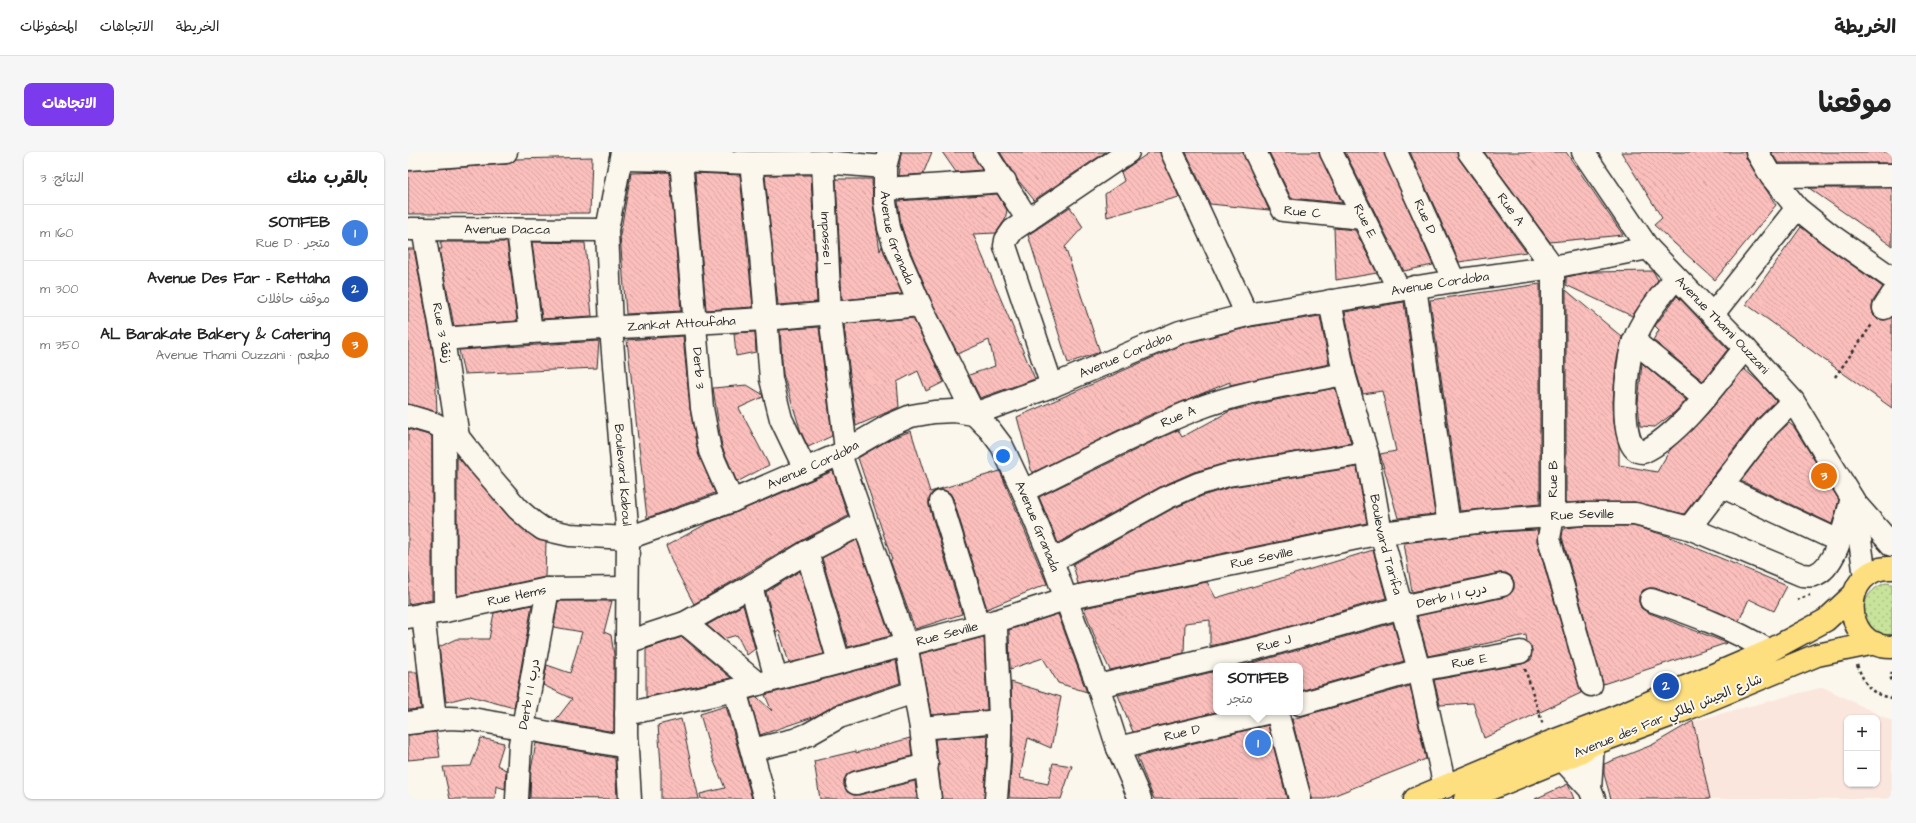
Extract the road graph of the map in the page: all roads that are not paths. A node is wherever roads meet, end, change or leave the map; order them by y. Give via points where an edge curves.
1 (506, 152) edge
2 (985, 152) edge
3 (1128, 152) edge
4 (1172, 152) edge
5 (1255, 152) edge
6 (1331, 152) edge
7 (1396, 152) edge
8 (1469, 152) edge
9 (1583, 152) edge
10 (1757, 152) edge
11 (621, 156) edge
12 (408, 159) edge
13 (887, 159) edge
14 (681, 160) junction
15 (823, 162) junction
16 (751, 163) junction
17 (1892, 175) edge
18 (1771, 176) junction
19 (1005, 181) junction
20 (885, 189) junction
21 (1797, 208) junction
22 (1363, 218) junction
23 (1020, 225) junction
24 (416, 229) edge
25 (518, 230) junction
26 (607, 230) junction
27 (1648, 248) junction
28 (1553, 267) junction
29 (1676, 278) junction
30 (1892, 278) edge
31 (1454, 281) junction
32 (1407, 289) junction
33 (1330, 301) junction
34 (920, 306) junction
35 (830, 314) junction
36 (1713, 314) junction
37 (1247, 315) junction
38 (765, 319) junction
39 (694, 324) junction
40 (611, 328) junction
41 (531, 332) junction
42 (444, 339) junction
43 (1634, 341) junction
44 (1745, 348) junction
45 (1344, 374) junction
46 (1052, 386) junction
47 (1704, 398) junction
48 (1794, 400) junction
49 (974, 414) junction
50 (408, 416) edge
51 (451, 432) junction
52 (843, 452) junction
53 (1367, 453) junction
54 (805, 469) junction
55 (1721, 486) junction
56 (1023, 491) junction
57 (732, 500) junction
58 (1853, 501) junction
59 (941, 502) dead end
60 (1553, 516) junction
61 (864, 523) junction
62 (1449, 526) junction
63 (1690, 528) junction
64 (1381, 533) junction
65 (628, 538) junction
66 (1839, 542) junction
67 (1892, 545) edge
68 (807, 552) junction
69 (1052, 561) junction
70 (1892, 568) edge
71 (1866, 577) junction
72 (1502, 585) dead end
73 (751, 586) junction
74 (627, 588) junction
75 (548, 589) junction
76 (1854, 595) junction
77 (1065, 599) junction
78 (1651, 600) dead end
79 (1402, 607) junction
80 (445, 611) junction
81 (416, 615) edge
82 (685, 623) junction
83 (987, 623) junction
84 (627, 642) junction
85 (906, 644) junction
86 (1886, 649) edge
87 (1769, 651) junction
88 (1520, 652) road end
89 (840, 662) junction
90 (1419, 670) junction
91 (767, 681) junction
92 (1591, 685) dead end
93 (1098, 686) junction
94 (736, 690) junction
95 (914, 692) junction
96 (1303, 703) edge
97 (626, 714) junction
98 (1257, 715) edge
99 (1278, 715) edge
100 (435, 719) junction
101 (1000, 721) junction
102 (408, 723) edge
103 (523, 728) junction
104 (921, 728) junction
105 (1593, 744) junction
106 (627, 746) junction
107 (1118, 748) junction
108 (752, 750) junction
109 (1562, 759) junction
110 (927, 765) junction
111 (856, 783) dead end
112 (1445, 786) junction
113 (1592, 794) edge
114 (516, 799) edge
115 (630, 799) edge
116 (765, 799) edge
117 (930, 799) edge
118 (996, 799) edge
119 (1140, 799) edge
120 (1300, 799) edge
121 (1415, 799) edge
122 (1468, 799) edge

1 - 12 street
2 - 19 street
3 - 23 street
4 - 37 street
5 - 22 street, Rue C via 1283,210
6 - 22 street, Rue E
7 - 31 street, Rue D
8 - 28 street, Rue A
9 - 27 street, Avenue Thami Ouzzani
10 - 18 street
11 - 14 street
11 - 26 street, Boulevard Kaboul
13 - 15 street
13 - 20 street, Avenue Granada
14 - 16 street
14 - 39 street, Derb 3
15 - 16 street
15 - 35 street, Impasse 1
16 - 38 street
17 - 18 street
18 - 21 street
19 - 20 street
19 - 23 street
20 - 34 street, Avenue Granada via 889,228
21 - 30 street
21 - 36 street
22 - 32 street, Rue E
23 - 46 street via 1009,234 1005,246
24 - 25 street, Avenue Dacca
24 - 42 street, Rue 3 زنقة
25 - 26 street, Avenue Dacca
25 - 41 street
26 - 40 street, Boulevard Kaboul
27 - 28 street, Avenue Cordoba
27 - 29 street, Avenue Thami Ouzzani
28 - 31 street, Avenue Cordoba
28 - 60 street, Rue B
29 - 36 street, Avenue Thami Ouzzani
29 - 43 street via 1650,312
31 - 32 street, Avenue Cordoba
32 - 33 street, Avenue Cordoba
32 - 62 street, Rue E
33 - 37 street, Avenue Cordoba
33 - 45 street, Boulevard Tarifa
34 - 35 street, Zankat Attoufaha
34 - 49 street, Avenue Granada
35 - 38 street, Zankat Attoufaha
35 - 52 street, Impasse 1
36 - 44 street, Avenue Thami Ouzzani
37 - 46 street, Avenue Cordoba via 1180,332
38 - 39 street, Zankat Attoufaha
38 - 54 street via 775,399 781,419
39 - 40 street, Zankat Attoufaha
39 - 57 street, Derb 3 via 705,431 710,451
40 - 41 street, Zankat Attoufaha
40 - 65 street, Boulevard Kaboul
41 - 42 street, Zankat Attoufaha
42 - 51 street, Rue 3 زنقة
43 - 47 street
43 - 47 street via 1627,363 1626,420 1630,441 1637,450 1643,452 1657,445
44 - 47 street
44 - 48 street, Avenue Thami Ouzzani
45 - 53 street, Boulevard Tarifa
45 - 56 street, Rue A via 1243,394 1195,410
46 - 49 street, Avenue Cordoba
48 - 55 street via 1767,427
48 - 58 street, Avenue Thami Ouzzani
49 - 52 street, Avenue Cordoba via 954,411 911,416
49 - 56 street, Avenue Granada via 1002,446
50 - 51 street
51 - 65 street via 518,508 543,529 570,535
51 - 80 street, Rue 3 زنقة
52 - 54 street, Avenue Cordoba
52 - 61 street, Impasse 1
53 - 64 street, Boulevard Tarifa
53 - 69 street via 1228,475 1198,484 1166,498
54 - 57 street, Avenue Cordoba
55 - 63 street
55 - 66 street
56 - 69 street, Avenue Granada
57 - 65 street, Avenue Cordoba
58 - 66 street, Rue Seville
58 - 67 street, Avenue Thami Ouzzani
58 - 71 street, Avenue Thami Ouzzani
59 - 83 street
60 - 62 street, Rue Seville
60 - 63 street, Rue Seville via 1635,514
60 - 92 street, Rue B via 1549,538
61 - 68 street
61 - 85 street, Impasse 1
62 - 64 street, Rue Seville
63 - 66 street, Rue Seville via 1802,575 1810,576 1826,567
64 - 77 street, Rue Seville
64 - 79 street, Boulevard Tarifa
65 - 74 street, Boulevard Kaboul
68 - 73 street
68 - 89 street
69 - 77 street, Avenue Granada
70 - 71 main road via 1876,571
71 - 76 main road via 1858,585
72 - 79 street, Derb 1 درب 1
73 - 82 street
73 - 91 street
74 - 75 street, Rue Hems
74 - 84 street, Boulevard Kaboul
75 - 80 street, Rue Hems
75 - 103 street, Derb 1 درب 1
76 - 86 main road via 1851,606 1855,623 1865,637
76 - 87 main road, Avenue des Far شارع الجيش الملكي via 1826,620
77 - 83 street, Rue Seville
77 - 93 street, Avenue Granada
78 - 87 street via 1691,613 1735,632
79 - 90 street, Boulevard Tarifa
79 - 93 street, Rue J via 1258,648
80 - 81 street, Rue Hems
81 - 100 street
82 - 84 street
82 - 91 street
83 - 85 street, Rue Seville
83 - 101 street via 998,670
84 - 97 street, Boulevard Kaboul
85 - 89 street, Rue Seville
85 - 95 street, Impasse 1
86 - 105 main road, Avenue des Far شارع الجيش الملكي via 1817,655 1677,713
87 - 112 main road, Avenue des Far شارع الجيش الملكي
88 - 90 street, Rue E
89 - 91 street, Rue Seville
90 - 96 street
90 - 112 street, Boulevard Tarifa
91 - 94 street, Rue Seville
93 - 107 street, Avenue Granada
94 - 97 street, Rue Seville
94 - 108 street
95 - 104 street, Impasse 1
95 - 108 street via 850,713 794,740
97 - 106 street, Boulevard Kaboul
98 - 107 street, Rue D
99 - 120 street
100 - 102 street
100 - 103 street via 472,718
101 - 104 street
101 - 118 street
103 - 106 street
103 - 114 street, Derb 1 درب 1 via 518,758
104 - 110 street, Impasse 1
105 - 109 main road, Avenue des Far شارع الجيش الملكي
105 - 113 street
106 - 115 street, Boulevard Kaboul
107 - 119 street, Avenue Granada
108 - 116 street
109 - 113 street
109 - 122 main road, Avenue des Far شارع الجيش الملكي
110 - 111 street
110 - 117 street, Impasse 1
112 - 121 main road, Avenue des Far شارع الجيش الملكي

